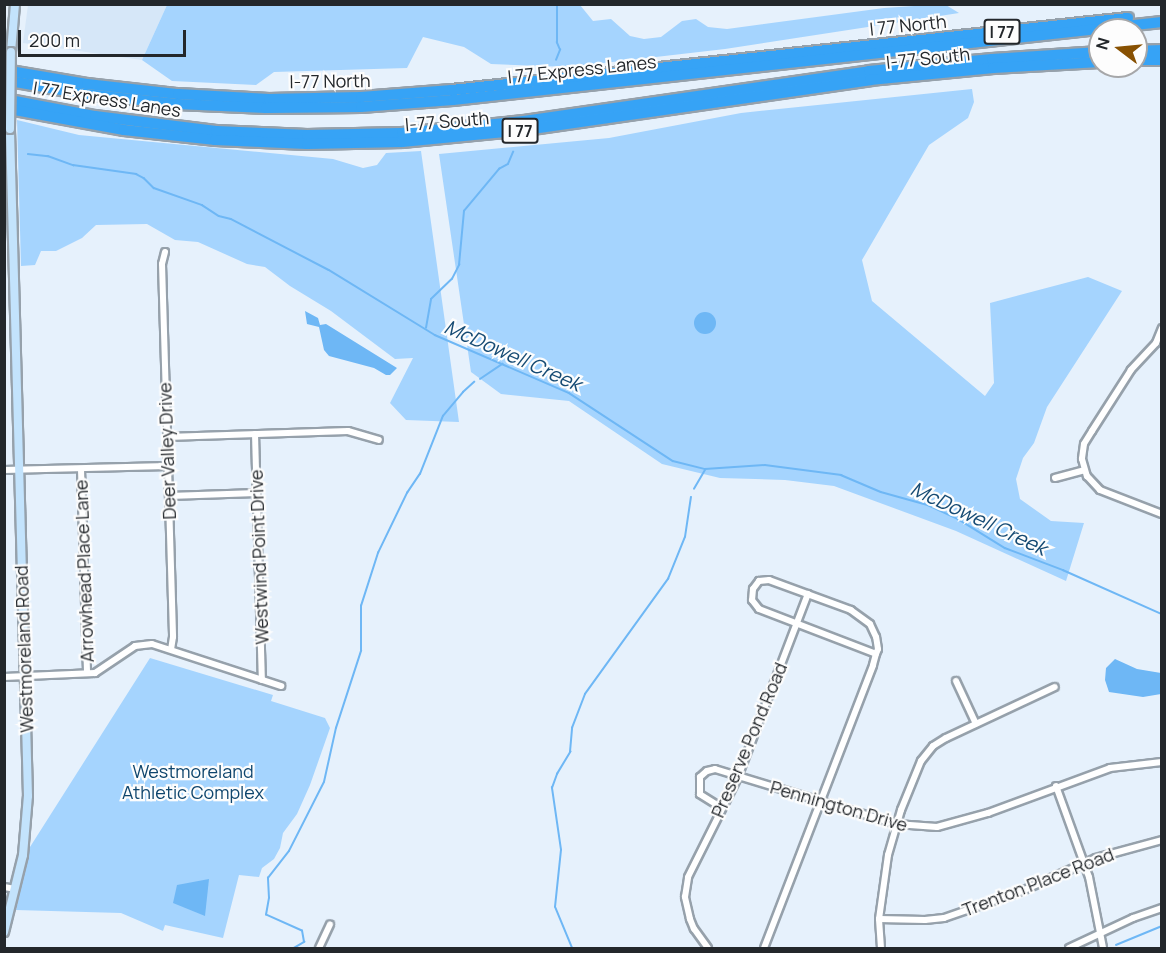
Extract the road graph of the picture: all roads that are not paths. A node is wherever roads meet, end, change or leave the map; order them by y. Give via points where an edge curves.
1 (15, 4) edge
2 (1161, 15) edge
3 (1161, 22) edge
4 (1088, 53) edge
5 (951, 62) junction
6 (1088, 63) edge
7 (1034, 65) junction
8 (657, 69) junction
9 (4, 70) edge
10 (4, 80) edge
11 (597, 84) junction
12 (4, 99) edge
13 (4, 108) edge
14 (165, 252) dead end
15 (1161, 328) edge
16 (255, 434) junction
17 (167, 437) junction
18 (379, 440) dead end
19 (168, 466) junction
20 (81, 469) junction
21 (4, 470) edge
22 (18, 470) junction
23 (1084, 470) junction
24 (1055, 478) dead end
25 (257, 493) junction
26 (169, 496) junction
27 (1161, 514) edge
28 (808, 594) junction
29 (797, 623) junction
30 (171, 650) junction
31 (876, 654) junction
32 (87, 673) junction
33 (24, 675) junction
34 (4, 676) edge
35 (262, 680) junction
36 (956, 681) dead end
37 (281, 686) dead end
38 (1055, 687) dead end
39 (976, 724) junction
40 (1161, 762) edge
41 (738, 777) junction
42 (1056, 786) junction
43 (819, 802) junction
44 (722, 808) junction
45 (896, 824) junction
46 (1161, 840) edge
47 (1084, 862) junction
48 (4, 887) edge
49 (15, 889) junction
50 (9, 898) edge
51 (1161, 908) edge
52 (879, 919) junction
53 (330, 924) dead end
54 (4, 932) edge
55 (1101, 933) junction
56 (319, 948) edge
57 (708, 948) edge
58 (764, 948) edge
59 (881, 948) edge
60 (1069, 948) edge
61 (1103, 948) edge

1 - 22 street, Westmoreland Road, bridge via 10,129
2 - 8 highway, I 77 North / I 77
3 - 11 highway, I 77 Express Lanes / I 77
4 - 5 highway, I 77 Express Lanes / I 77
5 - 7 highway
5 - 12 highway, I 77 Express Lanes / I 77 via 514,122 391,133 308,135 196,129
6 - 7 highway, I 77
7 - 13 highway, I-77 South / I 77 via 830,85 494,134 370,143 276,143 185,137 93,126
8 - 9 highway, I-77 North / I 77 via 422,93 300,99 147,92
8 - 11 highway
10 - 11 highway, I 77 Express Lanes / I 77 via 136,100 278,108 402,104
14 - 17 street, Deer Valley Drive via 162,264
15 - 23 street via 1156,343 1131,370 1084,444
16 - 17 street
16 - 18 street via 348,431
16 - 25 street, Westwind Point Drive
17 - 19 street, Deer Valley Drive
19 - 20 street
19 - 26 street, Deer Valley Drive
20 - 22 street
20 - 32 street, Arrowhead Place Lane
21 - 22 street
22 - 33 street, Westmoreland Road
23 - 24 street
23 - 27 street via 1100,490
25 - 26 street
25 - 35 street, Westwind Point Drive
26 - 30 street, Deer Valley Drive
28 - 29 street, Preserve Pond Road
28 - 29 street via 769,580 759,581 753,589 752,600 759,609
28 - 31 street via 862,616 876,637
29 - 31 street
29 - 41 street, Preserve Pond Road
30 - 32 street via 140,644 100,671
30 - 35 street
31 - 43 street
32 - 33 street
33 - 34 street
33 - 49 street, Westmoreland Road via 28,809
35 - 37 street
36 - 39 street
38 - 39 street
39 - 45 street via 940,741 924,756
40 - 42 street, Pennington Drive via 1110,768
41 - 43 street, Pennington Drive
41 - 44 street, Preserve Pond Road
41 - 44 street, Pennington Drive via 714,769 700,777 700,794
42 - 45 street, Pennington Drive via 943,827
42 - 47 street
43 - 45 street, Pennington Drive
43 - 58 street
44 - 57 street, Preserve Pond Road via 694,859 686,886 690,919
45 - 52 street via 884,874
46 - 47 street, Trenton Place Road
47 - 52 street, Trenton Place Road via 1022,891 944,918
47 - 55 street
48 - 49 street
49 - 50 street, Westmoreland Road
50 - 54 street, Westmoreland Road
51 - 55 street
52 - 59 street
53 - 56 street
55 - 60 street
55 - 61 street

